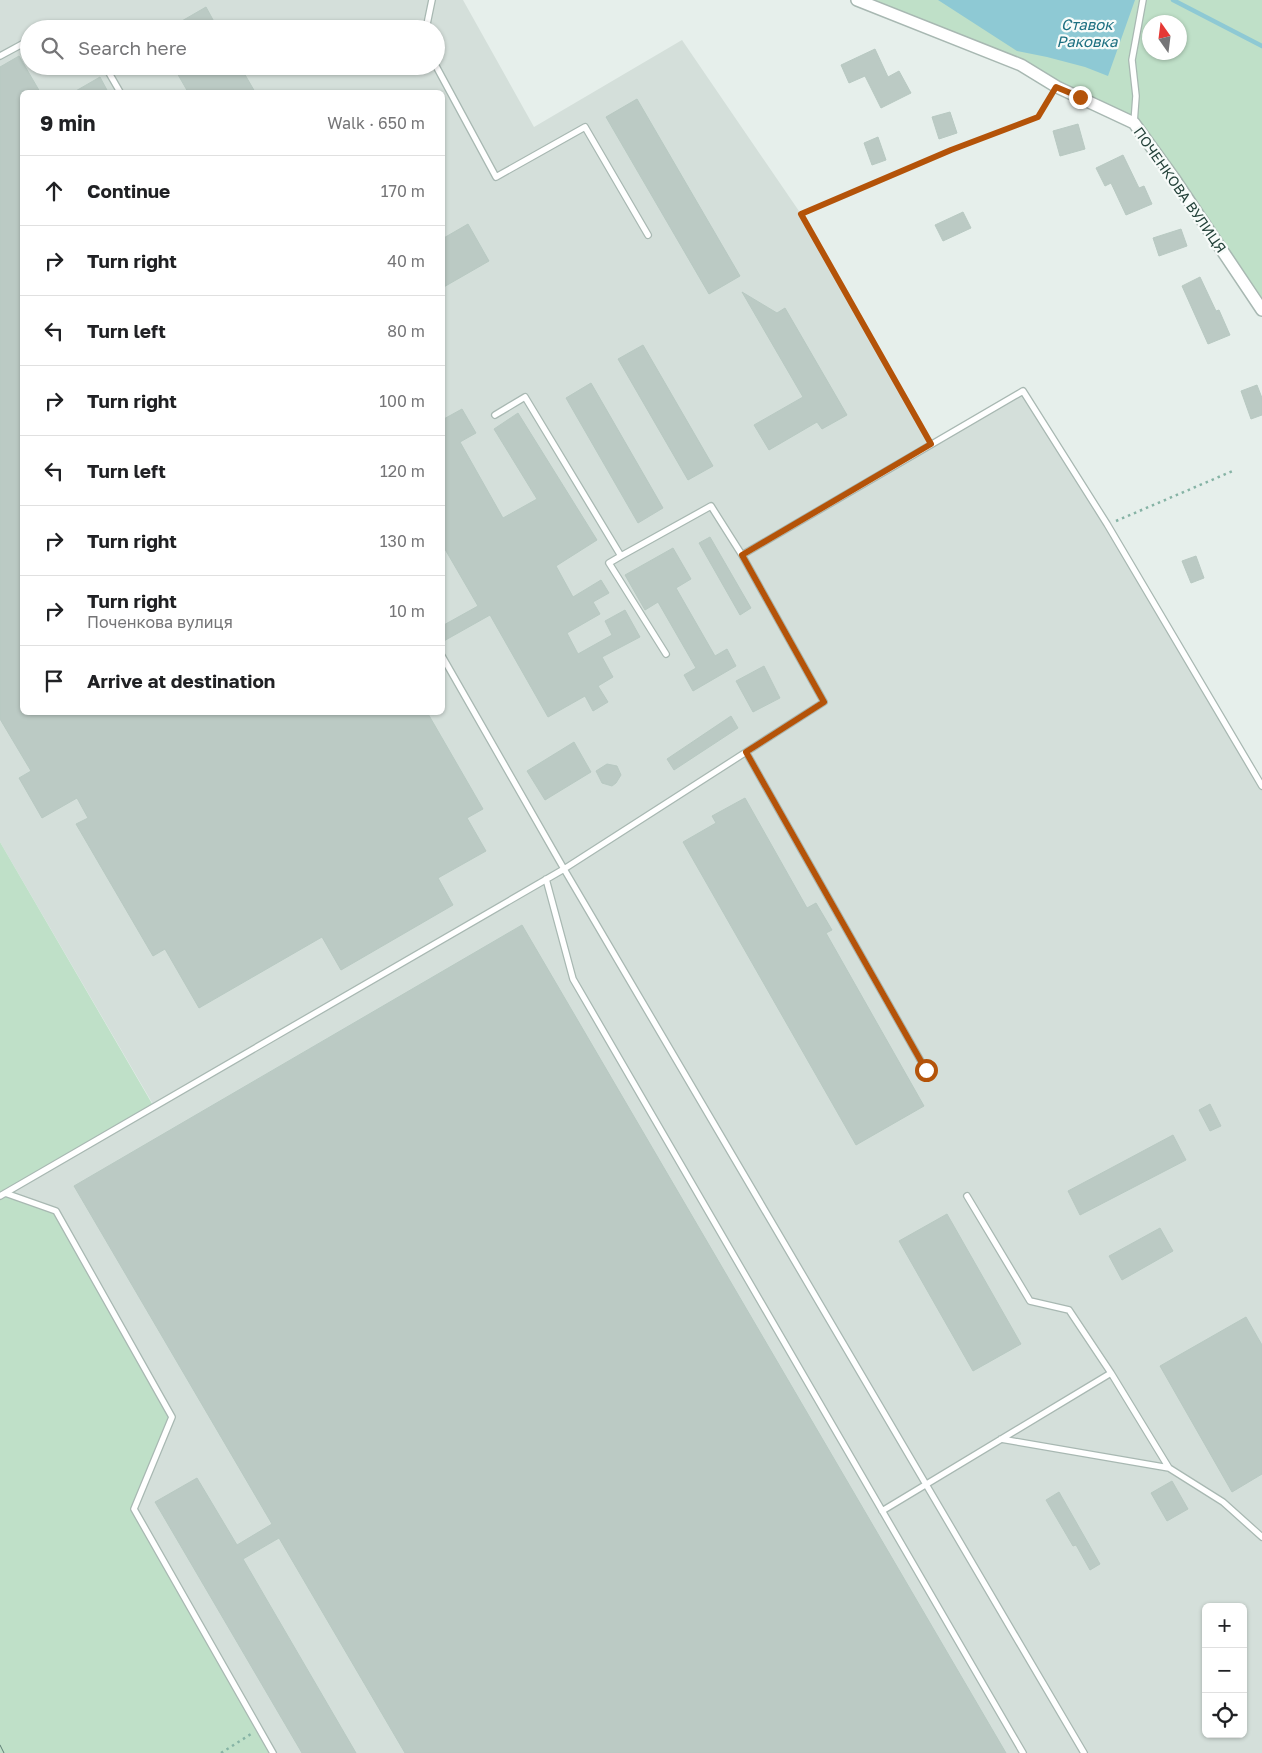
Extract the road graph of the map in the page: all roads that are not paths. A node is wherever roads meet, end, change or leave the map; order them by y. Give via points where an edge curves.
1 (432, 0) edge
2 (857, 0) edge
3 (1143, 0) edge
4 (428, 20) edge
5 (20, 45) edge
6 (0, 56) edge
7 (111, 75) edge
8 (441, 75) edge
9 (119, 90) edge
10 (1134, 124) junction
11 (648, 235) dead end
12 (1262, 310) edge
13 (495, 415) dead end
14 (742, 555) junction
15 (621, 556) junction
16 (666, 654) dead end
17 (445, 661) edge
18 (746, 752) junction
19 (1262, 786) edge
20 (564, 869) junction
21 (546, 879) junction
22 (926, 1070) dead end
23 (2, 1194) edge
24 (967, 1196) dead end
25 (1111, 1373) junction
26 (1001, 1439) junction
27 (1169, 1468) junction
28 (926, 1485) junction
29 (882, 1511) junction
30 (1262, 1537) edge
31 (273, 1753) edge
32 (1023, 1753) edge
33 (1084, 1753) edge

1 - 4 lane
2 - 10 street, ПОЧЕНКОВА ВУЛИЦЯ via 1021,64 1056,87
3 - 10 lane via 1132,60 1136,96
5 - 6 lane
7 - 9 lane
8 - 11 lane via 496,177 585,127
10 - 12 street, ПОЧЕНКОВА ВУЛИЦЯ
13 - 15 lane via 525,398
14 - 15 lane via 710,506
14 - 18 lane via 824,702
14 - 19 lane via 1023,391 1107,524
15 - 16 lane via 609,563
17 - 20 lane
18 - 20 lane
18 - 22 lane
20 - 21 lane
20 - 28 lane
21 - 23 lane
21 - 29 lane via 573,979
23 - 31 lane via 56,1211 172,1416 134,1508
24 - 25 lane via 1030,1302 1069,1310
25 - 26 lane
25 - 27 lane
26 - 27 lane
26 - 28 lane
27 - 30 lane via 1223,1502
28 - 29 lane
28 - 33 lane
29 - 32 lane

